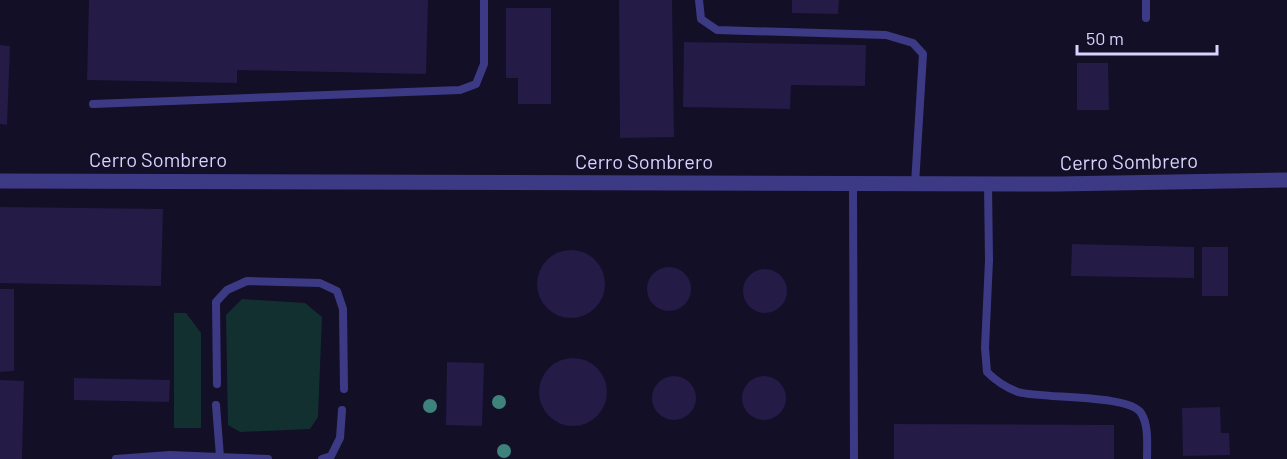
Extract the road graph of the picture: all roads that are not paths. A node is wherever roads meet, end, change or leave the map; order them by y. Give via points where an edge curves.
1 (484, 0) edge
2 (699, 0) edge
3 (1146, 0) edge
4 (1146, 18) dead end
5 (93, 104) dead end
6 (1287, 180) edge
7 (0, 181) edge
8 (853, 184) junction
9 (915, 184) junction
10 (988, 184) junction
11 (217, 384) dead end
12 (344, 389) dead end
13 (216, 405) dead end
14 (342, 410) dead end
15 (220, 457) junction
16 (116, 459) edge
17 (267, 459) edge
18 (322, 459) edge
19 (854, 459) edge
20 (1147, 459) edge

1 - 5 lane via 484,64 476,84 460,90
2 - 9 lane via 701,19 717,30 886,35 913,43 923,54
3 - 4 lane
6 - 10 street, Cerro Sombrero
7 - 8 street, Cerro Sombrero
8 - 9 street, Cerro Sombrero
8 - 19 lane
9 - 10 street, Cerro Sombrero
10 - 20 lane via 984,348 987,372 1018,392 1133,406 1141,414 1147,436
11 - 12 lane via 216,302 227,290 247,281 320,283 337,291 343,309
13 - 15 lane
14 - 18 lane via 340,438 331,456
15 - 16 lane
15 - 17 lane

